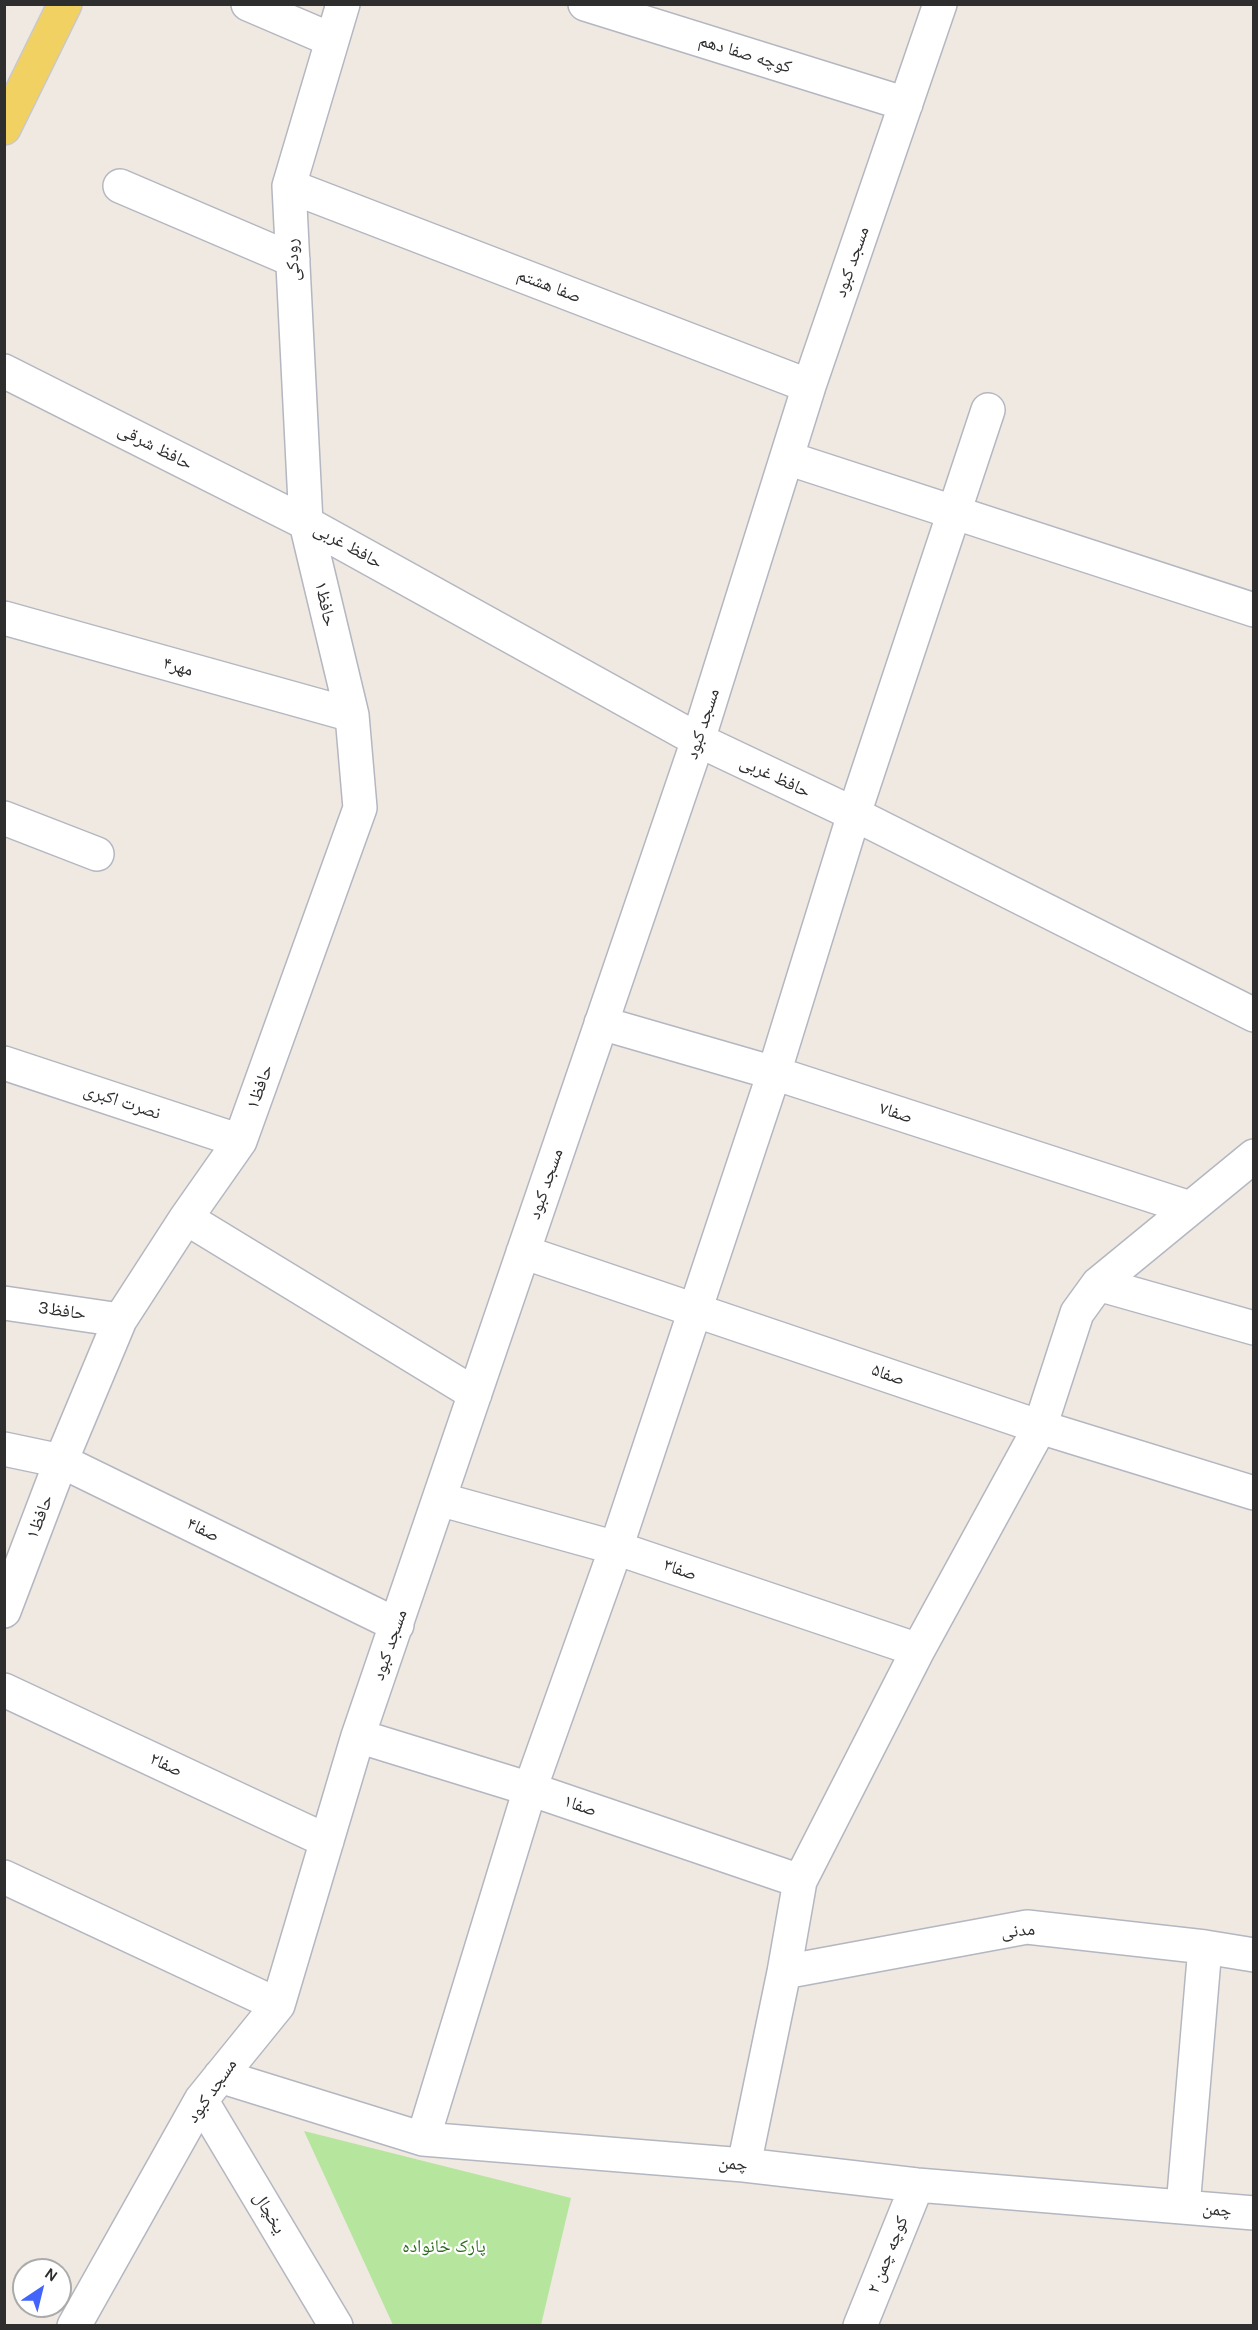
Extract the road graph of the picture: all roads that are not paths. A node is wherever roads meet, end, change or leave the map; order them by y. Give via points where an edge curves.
1 (65, 4) edge
2 (248, 4) edge
3 (343, 4) edge
4 (585, 4) edge
5 (940, 4) edge
6 (332, 40) junction
7 (906, 104) junction
8 (4, 128) edge
9 (120, 186) dead end
10 (289, 186) junction
11 (293, 260) junction
12 (4, 371) edge
13 (809, 386) junction
14 (988, 410) dead end
15 (787, 458) junction
16 (954, 513) junction
17 (306, 523) junction
18 (1254, 610) edge
19 (4, 618) edge
20 (352, 715) junction
21 (698, 740) junction
22 (854, 813) junction
23 (4, 818) edge
24 (97, 854) dead end
25 (1254, 1015) edge
26 (601, 1023) junction
27 (4, 1064) edge
28 (774, 1073) junction
29 (240, 1141) junction
30 (1254, 1156) edge
31 (1190, 1208) junction
32 (186, 1218) junction
33 (524, 1252) junction
34 (1098, 1284) junction
35 (4, 1303) edge
36 (695, 1309) junction
37 (120, 1320) junction
38 (1254, 1328) edge
39 (475, 1394) junction
40 (1040, 1427) junction
41 (4, 1449) edge
42 (61, 1461) junction
43 (1254, 1493) edge
44 (439, 1499) junction
45 (616, 1548) junction
46 (4, 1611) edge
47 (397, 1625) junction
48 (918, 1650) junction
49 (4, 1690) edge
50 (358, 1736) junction
51 (530, 1789) junction
52 (327, 1841) junction
53 (4, 1877) edge
54 (800, 1881) junction
55 (1205, 1947) junction
56 (1254, 1955) edge
57 (784, 1972) junction
58 (278, 2005) junction
59 (211, 2088) junction
60 (423, 2139) junction
61 (744, 2165) junction
62 (917, 2185) junction
63 (1183, 2207) junction
64 (1254, 2213) edge
65 (74, 2325) edge
66 (336, 2325) edge
67 (860, 2325) edge

1 - 8 main road
2 - 6 street
3 - 6 street, رودکی
4 - 7 street, کوچه صفا دهم
5 - 7 street, مسجد کبود
6 - 10 street, رودکی
7 - 13 street, مسجد کبود
9 - 11 street
10 - 11 street, رودکی
10 - 13 street, صفا هشتم
11 - 17 street, رودکی
12 - 17 street, حافظ شرقی
13 - 15 street, مسجد کبود
14 - 16 street
15 - 16 street
15 - 21 street, مسجد کبود
16 - 18 street
16 - 22 street
17 - 20 street, حافظ۱
17 - 21 street, حافظ غربی
19 - 20 street, مهر۴
20 - 29 street, حافظ۱ via 360,808
21 - 22 street, حافظ غربی
21 - 26 street, مسجد کبود
22 - 25 street, حافظ غربی
22 - 28 street
23 - 24 street
26 - 28 street, صفا۷
26 - 33 street, مسجد کبود
27 - 29 street, نصرت اکبری
28 - 31 street, صفا۷
28 - 36 street
29 - 32 street, حافظ۱
30 - 31 street
31 - 34 street
32 - 37 street, حافظ۱
32 - 39 street
33 - 36 street, صفا۵
33 - 39 street, مسجد کبود
34 - 38 street
34 - 40 street via 1077,1313
35 - 37 street, حافظ3
36 - 40 street, صفا۵
36 - 45 street
37 - 42 street, حافظ۱
39 - 44 street, مسجد کبود
40 - 43 street, صفا۵
40 - 48 street
41 - 42 street, صفا۴
42 - 46 street, حافظ۱
42 - 47 street, صفا۴
44 - 45 street, صفا۳
44 - 47 street, مسجد کبود
45 - 48 street, صفا۳
45 - 51 street
47 - 50 street, مسجد کبود
48 - 54 street
49 - 52 street, صفا۲
50 - 51 street, صفا۱
50 - 52 street, مسجد کبود
51 - 54 street, صفا۱
51 - 60 street
52 - 58 street, مسجد کبود
53 - 58 street
54 - 57 street
55 - 56 street, مدنی
55 - 57 street, مدنی via 1027,1927
55 - 63 street
57 - 61 street
58 - 59 street, مسجد کبود
59 - 60 street, چمن
59 - 65 street, مسجد کبود
59 - 66 street, یخچال
60 - 61 street, چمن
61 - 62 street, چمن
62 - 63 street, چمن
62 - 67 street, کوچه چمن ۲
63 - 64 street, چمن

